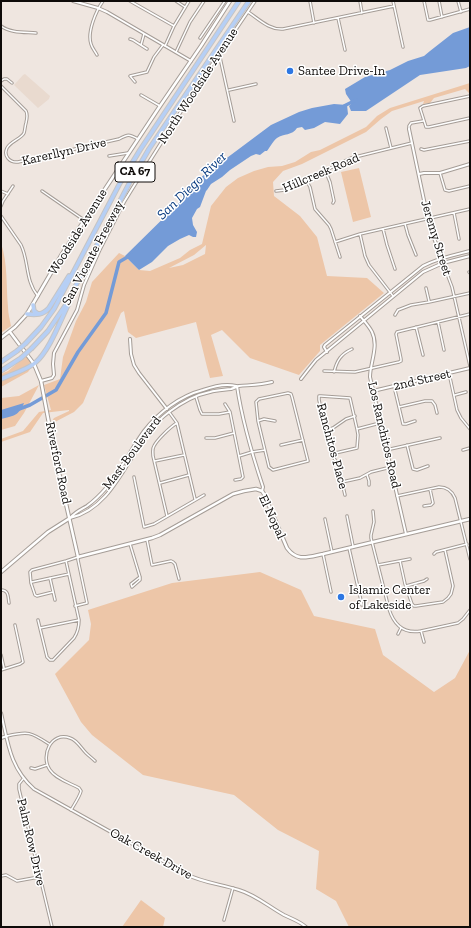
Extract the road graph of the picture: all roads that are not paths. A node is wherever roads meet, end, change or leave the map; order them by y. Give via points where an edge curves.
1 (73, 1) edge
2 (103, 1) edge
3 (130, 1) edge
4 (176, 1) edge
5 (189, 1) edge
6 (204, 1) edge
7 (225, 1) edge
8 (230, 1) edge
9 (239, 1) edge
10 (249, 1) edge
11 (255, 1) edge
12 (310, 1) edge
13 (360, 1) edge
14 (393, 1) edge
15 (424, 1) edge
16 (439, 1) edge
17 (458, 1) edge
18 (394, 6) junction
19 (185, 7) junction
20 (98, 8) junction
21 (470, 9) edge
22 (248, 12) junction
23 (461, 12) junction
24 (362, 13) junction
25 (442, 17) junction
26 (338, 18) junction
27 (314, 23) junction
28 (1, 26) edge
29 (174, 26) junction
30 (36, 33) dead end
31 (144, 34) junction
32 (200, 38) dead end
33 (130, 39) dead end
34 (141, 45) junction
35 (164, 45) junction
36 (403, 47) dead end
37 (147, 49) dead end
38 (345, 50) dead end
39 (176, 53) junction
40 (219, 53) junction
41 (97, 55) dead end
42 (191, 61) junction
43 (1, 81) edge
44 (136, 82) dead end
45 (12, 83) dead end
46 (256, 84) dead end
47 (1, 86) edge
48 (228, 90) junction
49 (141, 95) dead end
50 (470, 96) edge
51 (160, 106) junction
52 (470, 118) edge
53 (423, 121) junction
54 (234, 122) dead end
55 (386, 128) dead end
56 (409, 129) joint
57 (138, 139) junction
58 (470, 141) edge
59 (412, 143) junction
60 (391, 148) junction
61 (421, 149) dead end
62 (128, 153) junction
63 (109, 156) dead end
64 (470, 164) edge
65 (325, 170) junction
66 (440, 173) junction
67 (418, 174) junction
68 (306, 180) junction
69 (13, 186) dead end
70 (470, 186) edge
71 (1, 191) edge
72 (42, 191) dead end
73 (276, 191) dead end
74 (8, 194) junction
75 (333, 203) dead end
76 (1, 206) edge
77 (470, 209) edge
78 (454, 212) junction
79 (1, 216) edge
80 (428, 219) junction
81 (84, 220) junction
82 (405, 224) junction
83 (383, 229) junction
84 (360, 234) junction
85 (459, 239) dead end
86 (335, 242) junction
87 (470, 251) edge
88 (416, 255) dead end
89 (470, 256) edge
90 (340, 257) dead end
91 (442, 258) junction
92 (79, 262) junction
93 (443, 262) junction
94 (395, 270) dead end
95 (76, 286) junction
96 (426, 288) dead end
97 (390, 292) junction
98 (470, 293) edge
99 (38, 296) junction
100 (393, 296) junction
101 (454, 296) junction
102 (430, 302) junction
103 (33, 305) junction
104 (27, 314) junction
105 (470, 314) edge
106 (39, 315) junction
107 (394, 315) dead end
108 (360, 316) junction
109 (459, 317) junction
110 (364, 321) junction
111 (438, 322) junction
112 (416, 327) junction
113 (10, 332) junction
114 (1, 338) edge
115 (130, 339) dead end
116 (352, 349) dead end
117 (444, 350) dead end
118 (327, 352) junction
119 (423, 356) dead end
120 (1, 362) edge
121 (34, 364) junction
122 (470, 367) edge
123 (370, 369) junction
124 (1, 371) edge
125 (324, 371) dead end
126 (334, 372) junction
127 (449, 373) junction
128 (1, 379) edge
129 (301, 379) dead end
130 (40, 381) junction
131 (272, 382) dead end
132 (237, 386) junction
133 (394, 386) junction
134 (373, 391) junction
135 (466, 392) dead end
136 (196, 396) junction
137 (454, 396) junction
138 (225, 404) dead end
139 (399, 407) junction
140 (167, 409) junction
141 (169, 412) junction
142 (230, 412) junction
143 (437, 413) dead end
144 (355, 416) junction
145 (415, 420) dead end
146 (258, 421) junction
147 (275, 421) dead end
148 (176, 423) junction
149 (380, 423) junction
150 (358, 429) junction
151 (470, 429) edge
152 (326, 430) junction
153 (234, 433) junction
154 (206, 438) dead end
155 (440, 438) dead end
156 (302, 440) junction
157 (281, 445) dead end
158 (407, 445) junction
159 (470, 448) edge
160 (265, 450) junction
161 (386, 450) junction
162 (463, 450) dead end
163 (252, 452) junction
164 (331, 454) junction
165 (184, 455) junction
166 (239, 456) junction
167 (154, 461) junction
168 (428, 466) dead end
169 (391, 467) junction
170 (117, 474) junction
171 (189, 475) junction
172 (367, 475) junction
173 (120, 476) junction
174 (134, 477) dead end
175 (234, 480) dead end
176 (342, 482) junction
177 (159, 483) junction
178 (369, 485) dead end
179 (430, 489) junction
180 (262, 491) junction
181 (204, 495) dead end
182 (345, 495) dead end
183 (397, 496) junction
184 (195, 500) junction
185 (424, 506) dead end
186 (373, 511) dead end
187 (167, 516) junction
188 (347, 516) dead end
189 (70, 518) junction
190 (325, 519) dead end
191 (470, 519) edge
192 (461, 522) junction
193 (406, 534) junction
194 (147, 540) junction
195 (372, 542) junction
196 (130, 544) junction
197 (467, 544) junction
198 (353, 546) junction
199 (349, 548) junction
200 (445, 550) junction
201 (332, 552) junction
202 (322, 554) junction
203 (434, 554) dead end
204 (78, 557) junction
205 (470, 559) edge
206 (410, 560) dead end
207 (66, 561) junction
208 (400, 561) junction
209 (378, 565) junction
210 (1, 572) edge
211 (69, 574) junction
212 (140, 577) junction
213 (50, 578) junction
214 (179, 579) dead end
215 (427, 579) dead end
216 (31, 583) junction
217 (406, 586) junction
218 (1, 590) edge
219 (54, 592) junction
220 (331, 592) dead end
221 (55, 600) dead end
222 (9, 603) dead end
223 (362, 605) dead end
224 (75, 606) junction
225 (470, 610) edge
226 (38, 620) dead end
227 (79, 620) junction
228 (15, 625) dead end
229 (40, 628) junction
230 (401, 628) junction
231 (421, 631) junction
232 (398, 634) dead end
233 (424, 642) dead end
234 (1, 655) edge
235 (4, 669) junction
236 (1, 670) edge
237 (1, 713) edge
238 (7, 736) junction
239 (1, 738) edge
240 (49, 744) junction
241 (96, 760) dead end
242 (47, 765) junction
243 (31, 768) dead end
244 (23, 779) junction
245 (71, 810) junction
246 (1, 876) edge
247 (39, 877) junction
248 (233, 888) junction
249 (224, 920) dead end
250 (52, 927) edge
251 (306, 927) edge

1 - 20 street
2 - 20 street
3 - 29 street
4 - 19 street
5 - 19 street
6 - 39 street via 190,22
7 - 32 street
8 - 42 main road, Woodside Avenue
9 - 92 highway, San Vicente Freeway / CA 67 via 140,150
10 - 95 highway, San Vicente Freeway / CA 67 via 149,149
11 - 22 street, North Woodside Avenue
12 - 27 street
13 - 24 street
14 - 18 street
15 - 25 street via 428,20
16 - 25 street
17 - 23 street
18 - 24 street
18 - 36 street
19 - 29 street
20 - 31 street
20 - 41 street via 90,36 91,45
21 - 23 street
22 - 27 street via 268,26 278,29
22 - 40 street, North Woodside Avenue
23 - 25 street
24 - 26 street
26 - 27 street
26 - 38 street
28 - 30 street via 5,29
29 - 35 street
31 - 34 street
31 - 35 street
33 - 34 street
34 - 37 street
35 - 39 street
35 - 44 street via 154,57 147,72 130,76
39 - 42 street
40 - 48 street
40 - 130 street, North Woodside Avenue via 124,203 84,285 77,310 54,353 54,375
42 - 51 main road, Woodside Avenue
43 - 45 street via 7,79
46 - 48 street
47 - 57 street, Karerllyn Drive via 28,114 24,132 7,147 7,157 12,162 112,141 128,135
48 - 54 street
49 - 51 street
50 - 53 street via 423,106 420,108
51 - 57 main road, Woodside Avenue
52 - 53 street via 429,127 425,126
53 - 56 street, Jeremy Street via 409,124
55 - 60 street
56 - 59 street, Jeremy Street
57 - 62 main road, Woodside Avenue
58 - 61 street
59 - 60 street, Hillcreek Road
59 - 67 street, Jeremy Street
60 - 65 street, Hillcreek Road via 351,158
62 - 63 street
62 - 81 main road, Woodside Avenue
64 - 66 street
65 - 68 street, Hillcreek Road
65 - 75 street via 330,182
66 - 67 street
66 - 70 street via 445,190
67 - 80 street, Jeremy Street
68 - 73 street, Hillcreek Road via 285,190
68 - 86 street via 315,209 329,225
69 - 74 street
71 - 74 street
72 - 81 street
74 - 76 street
77 - 78 street
78 - 80 street
78 - 85 street
79 - 99 street via 21,245 28,276
80 - 82 street
80 - 91 street, Jeremy Street
81 - 99 main road, Woodside Avenue
82 - 83 street
82 - 88 street
83 - 84 street
83 - 94 street
84 - 86 street
84 - 97 street via 369,265
86 - 90 street
87 - 91 street
89 - 93 street
91 - 93 street, Jeremy Street
91 - 97 street via 423,266
92 - 106 highway via 46,312
92 - 120 highway, San Vicente Freeway / CA 67, bridge via 54,309 41,327 17,351
93 - 100 street via 423,272
93 - 101 street, Jeremy Street
95 - 121 highway via 52,338
95 - 124 highway, San Vicente Freeway / CA 67, bridge via 54,323 39,341 21,358
96 - 102 street
97 - 100 street
97 - 108 street
98 - 101 street
99 - 103 main road, Woodside Avenue
100 - 110 street
101 - 102 street
101 - 109 street, Jeremy Street
102 - 107 street via 411,305 398,310
103 - 104 main road, Woodside Avenue
103 - 106 highway via 34,311
104 - 106 highway
104 - 113 main road, Woodside Avenue
105 - 109 street
108 - 110 street, Los Ranchitos Road
108 - 118 street via 325,345
109 - 111 street
109 - 122 street, Jeremy Street
110 - 118 street
110 - 123 street, Los Ranchitos Road via 371,330 375,342
111 - 112 street
111 - 117 street
112 - 119 street
112 - 123 street via 396,333 401,361
113 - 114 main road, Woodside Avenue
113 - 121 main road, Riverford Road
115 - 140 street via 134,365 138,373
116 - 126 street via 340,358
118 - 129 street
121 - 128 highway
121 - 130 main road, Riverford Road
122 - 127 street, 2nd Street
123 - 126 street via 351,373
123 - 134 street, Los Ranchitos Road
125 - 126 street
127 - 133 street, 2nd Street
127 - 137 street
130 - 189 main road, Riverford Road
131 - 132 street
132 - 136 street, Mast Boulevard
132 - 140 street, Mast Boulevard via 223,385 196,392
132 - 163 street
133 - 134 street, 2nd Street
133 - 139 street
134 - 149 street, Los Ranchitos Road
135 - 137 street
136 - 141 street, Mast Boulevard
136 - 142 street via 202,414
137 - 151 street via 458,413
138 - 142 street
139 - 143 street via 432,401
139 - 145 street via 403,424
140 - 141 street
140 - 170 street, Mast Boulevard via 144,432
141 - 148 street
141 - 173 street, Mast Boulevard via 147,434
142 - 153 street
144 - 150 street
144 - 152 street
144 - 152 street, Ranchitos Place via 350,398 319,396
146 - 147 street
146 - 156 street via 256,402 259,399 291,394
146 - 160 street
148 - 165 street
148 - 167 street via 154,446
149 - 150 street
149 - 161 street, Los Ranchitos Road
150 - 164 street via 357,448
152 - 164 street, Ranchitos Place
153 - 154 street
153 - 166 street
155 - 158 street
156 - 157 street
156 - 160 street via 308,461 273,470
158 - 161 street
158 - 168 street via 414,469
159 - 162 street
160 - 163 street
161 - 169 street, Los Ranchitos Road
163 - 166 street
163 - 180 street
164 - 176 street, Ranchitos Place via 338,465
165 - 167 street
165 - 171 street
166 - 175 street via 243,477
167 - 177 street
169 - 172 street
169 - 183 street, Los Ranchitos Road
170 - 173 street
170 - 189 street, Mast Boulevard via 99,496 74,512
171 - 177 street
171 - 184 street
172 - 176 street
172 - 178 street
173 - 189 street, Mast Boulevard via 110,492 88,511
174 - 187 street via 144,527
176 - 182 street, Ranchitos Place
177 - 187 street
179 - 183 street
179 - 185 street via 433,503
179 - 192 street via 443,487 451,492
180 - 194 main road, El Nopal via 256,489 233,494
180 - 202 main road, El Nopal via 286,548 301,558
181 - 184 street
183 - 193 street, Los Ranchitos Road
184 - 187 street
186 - 195 street
188 - 198 street
189 - 204 main road, Riverford Road
189 - 210 main road via 48,532
190 - 201 street
191 - 192 main road, El Nopal
192 - 193 main road, El Nopal
192 - 197 street
193 - 195 main road, El Nopal
194 - 196 main road, El Nopal
194 - 214 street via 152,565 173,562
195 - 198 main road, El Nopal
195 - 209 street
196 - 204 main road, El Nopal
196 - 212 street
197 - 200 street
197 - 205 street
198 - 199 main road, El Nopal
199 - 201 main road, El Nopal
199 - 223 street
200 - 203 street
200 - 217 street via 453,586 448,598 443,602 414,606
201 - 202 main road, El Nopal
202 - 220 street
204 - 207 street
204 - 224 street, Riverford Road via 87,603
206 - 208 street
207 - 211 street
207 - 216 street via 32,570
208 - 209 street
208 - 217 street
209 - 230 street via 390,614
211 - 213 street
211 - 224 street
212 - 212 street via 140,580 132,587 131,584
213 - 216 street
213 - 219 street
215 - 217 street
216 - 219 street via 37,596
218 - 222 street via 7,593
219 - 221 street
224 - 227 street
225 - 231 street via 458,622
226 - 229 street
227 - 229 street
227 - 229 street via 77,634 53,660 47,657
228 - 235 street via 22,662
230 - 231 street via 411,632
230 - 232 street
231 - 233 street
234 - 235 street
235 - 236 street
237 - 238 street, Palm Row Drive
238 - 239 street
238 - 240 street via 27,733
238 - 244 street, Palm Row Drive via 16,768
240 - 241 street via 56,738 72,738 86,754
240 - 242 street
242 - 243 street
242 - 245 street via 56,776 80,789 81,794
244 - 245 street, Oak Creek Drive via 34,789
244 - 247 street, Palm Row Drive via 19,789
245 - 248 street, Oak Creek Drive via 190,876
246 - 247 street via 6,875 17,881
247 - 250 street, Palm Row Drive
248 - 249 street
248 - 251 street, Oak Creek Drive via 251,894

